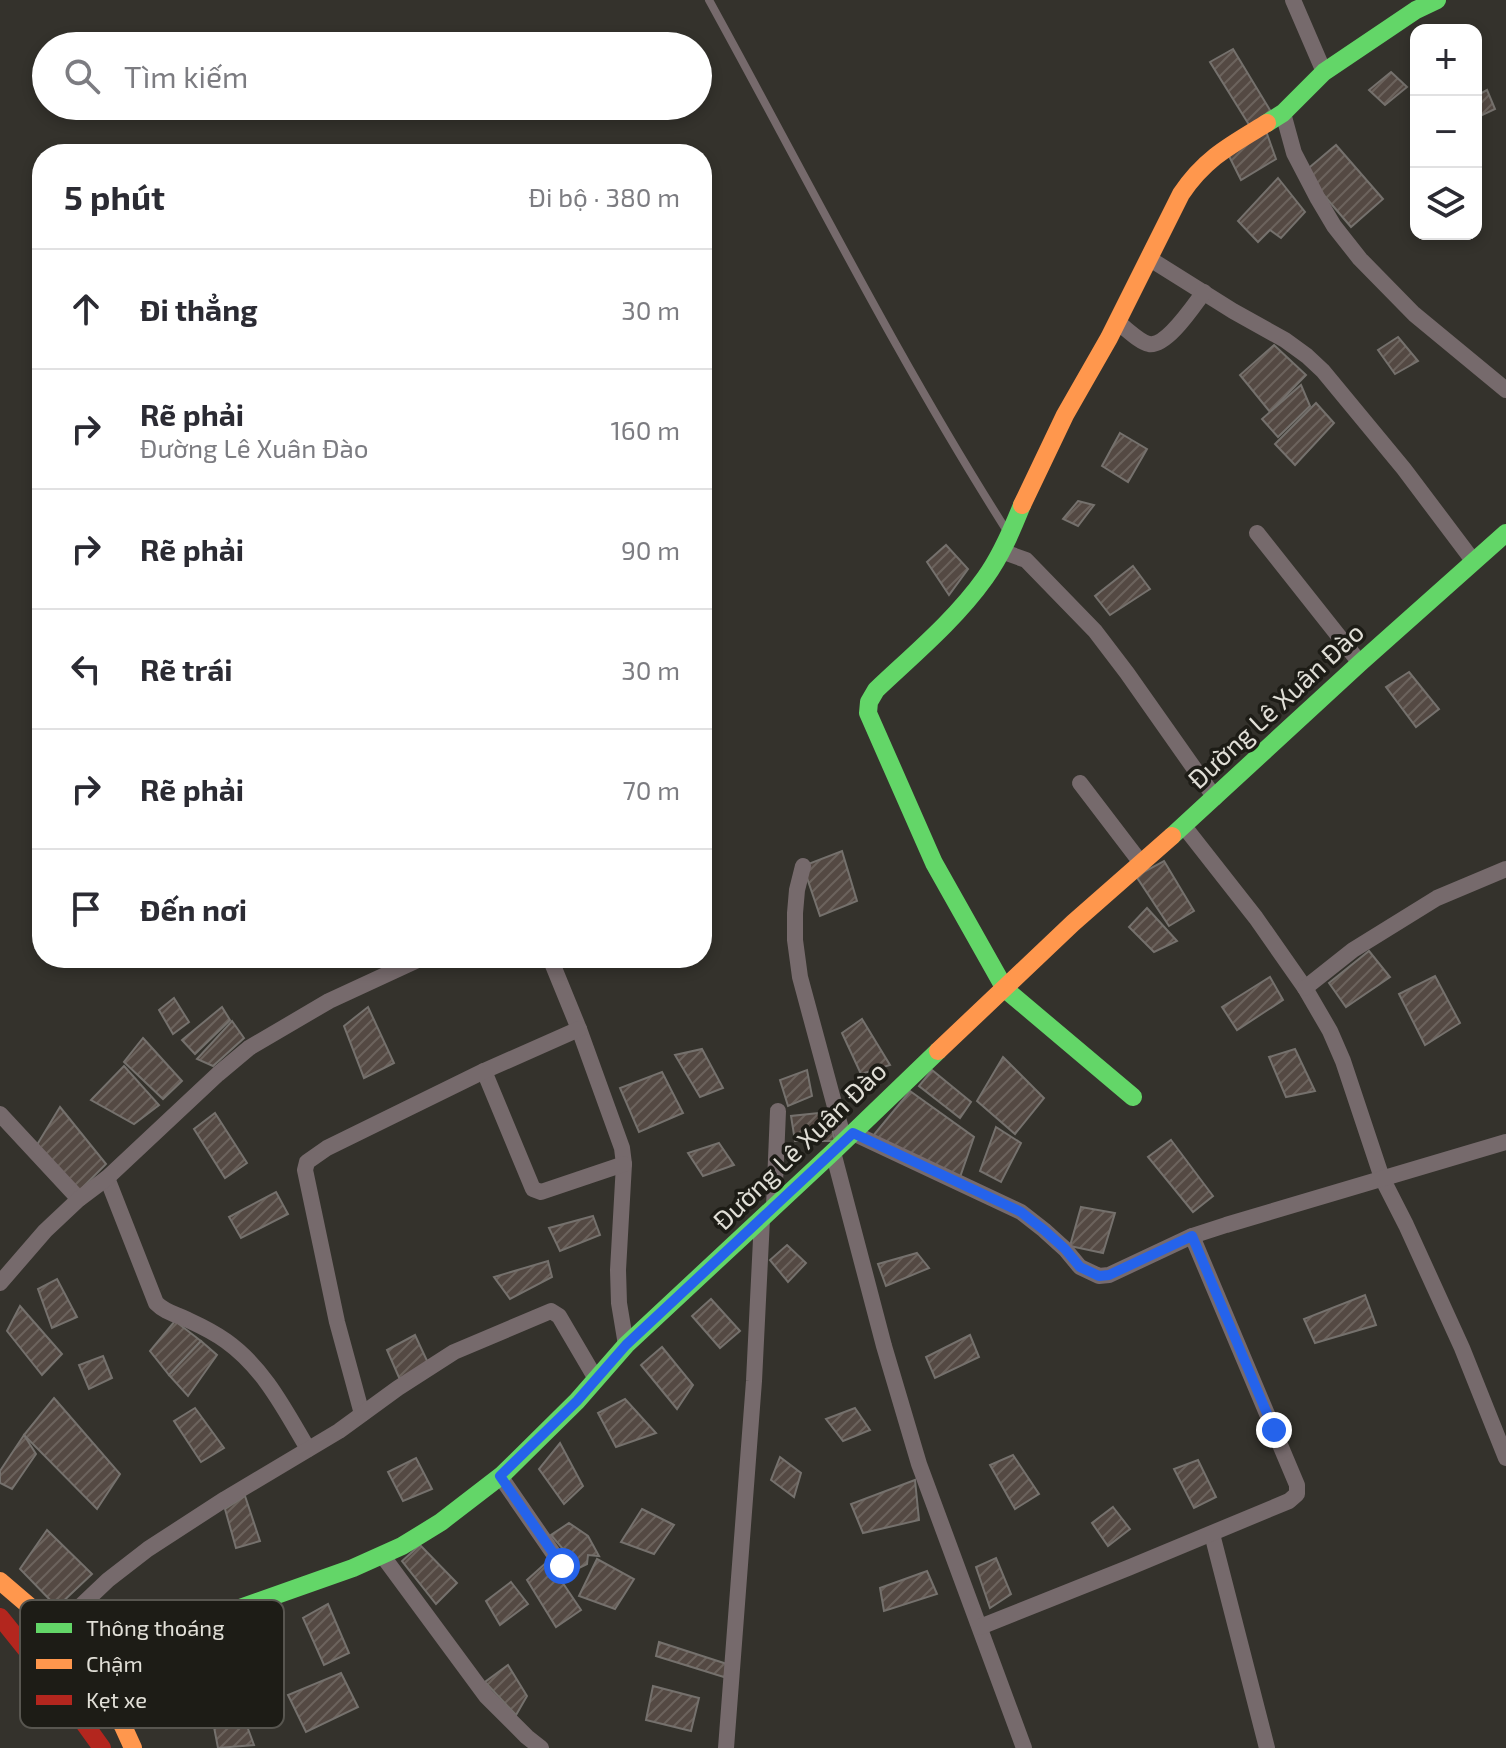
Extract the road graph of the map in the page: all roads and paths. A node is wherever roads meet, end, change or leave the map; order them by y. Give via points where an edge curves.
1 (709, 0) edge
2 (1293, 0) edge
3 (1437, 0) edge
4 (1324, 72) junction
5 (1283, 113) junction
6 (1150, 259) junction
7 (1204, 292) junction
8 (1117, 322) junction
9 (1506, 390) edge
10 (1257, 533) dead end
11 (1506, 533) edge
12 (1005, 543) junction
13 (1474, 562) junction
14 (1360, 663) junction
15 (1080, 783) dead end
16 (1215, 798) junction
17 (1183, 825) junction
18 (1141, 863) junction
19 (803, 866) dead end
20 (1506, 869) edge
21 (400, 968) edge
22 (554, 968) edge
23 (1305, 988) junction
24 (1005, 989) junction
25 (579, 1029) junction
26 (484, 1071) junction
27 (1133, 1097) dead end
28 (778, 1111) dead end
29 (0, 1114) edge
30 (843, 1142) junction
31 (1506, 1142) edge
32 (624, 1164) junction
33 (107, 1178) junction
34 (1382, 1178) junction
35 (79, 1199) junction
36 (768, 1213) junction
37 (1192, 1236) junction
38 (0, 1283) edge
39 (626, 1345) junction
40 (596, 1379) junction
41 (362, 1414) junction
42 (308, 1449) junction
43 (1506, 1458) edge
44 (500, 1476) junction
45 (1212, 1534) junction
46 (382, 1555) junction
47 (562, 1566) dead end
48 (0, 1581) edge
49 (22, 1600) edge
50 (88, 1600) edge
51 (263, 1600) edge
52 (0, 1617) edge
53 (980, 1627) junction
54 (20, 1642) edge
55 (88, 1728) edge
56 (124, 1728) edge
57 (101, 1747) edge
58 (133, 1748) edge
59 (541, 1748) edge
60 (726, 1748) edge
61 (1024, 1748) edge
62 (1267, 1748) edge

1 - 12 lane
2 - 4 street
3 - 4 main road
4 - 5 main road
5 - 6 main road via 1224,149 1192,178
5 - 9 street via 1294,153 1318,199 1360,259 1414,314
6 - 7 street
6 - 8 main road
7 - 8 street via 1173,332 1152,345
7 - 13 street via 1285,340 1323,371
8 - 12 main road via 1065,415
10 - 14 street
11 - 13 main road, Đường Lê Xuân Đào
12 - 16 street via 1095,631
12 - 24 main road via 970,598 876,690 867,710 934,863
13 - 14 main road, Đường Lê Xuân Đào
14 - 16 main road, Đường Lê Xuân Đào
15 - 18 street
16 - 17 main road, Đường Lê Xuân Đào
17 - 18 main road, Đường Lê Xuân Đào
17 - 23 street
18 - 24 main road, Đường Lê Xuân Đào
19 - 30 street via 795,913 800,977
20 - 23 street via 1437,898 1353,950
21 - 33 street via 329,1001 249,1048
22 - 25 street
23 - 34 street via 1343,1061
24 - 27 main road
24 - 30 main road, Đường Lê Xuân Đào
25 - 26 street
25 - 32 street via 615,1124
26 - 32 street via 533,1189 541,1192
26 - 41 street via 307,1162 337,1322
28 - 36 street
29 - 35 street
30 - 36 main road, Đường Lê Xuân Đào
30 - 37 street via 1021,1212 1080,1267 1099,1276
30 - 53 street via 884,1346 919,1464
31 - 34 street
32 - 39 street via 618,1270
33 - 35 street
33 - 42 street via 156,1303 242,1353
34 - 37 street
34 - 43 street via 1462,1348
35 - 38 street
36 - 39 main road, Đường Lê Xuân Đào
36 - 60 street
37 - 45 street via 1298,1490 1294,1499
39 - 40 main road, Đường Lê Xuân Đào
40 - 41 street via 551,1311 454,1352
40 - 44 main road, Đường Lê Xuân Đào
41 - 42 street
42 - 50 street via 130,1561
44 - 46 main road, Đường Lê Xuân Đào via 428,1531
44 - 47 street
45 - 53 street
45 - 62 street
46 - 51 main road, Đường Lê Xuân Đào
46 - 59 street via 486,1696
48 - 49 main road
52 - 54 main road
53 - 61 street
55 - 57 main road
56 - 58 main road

